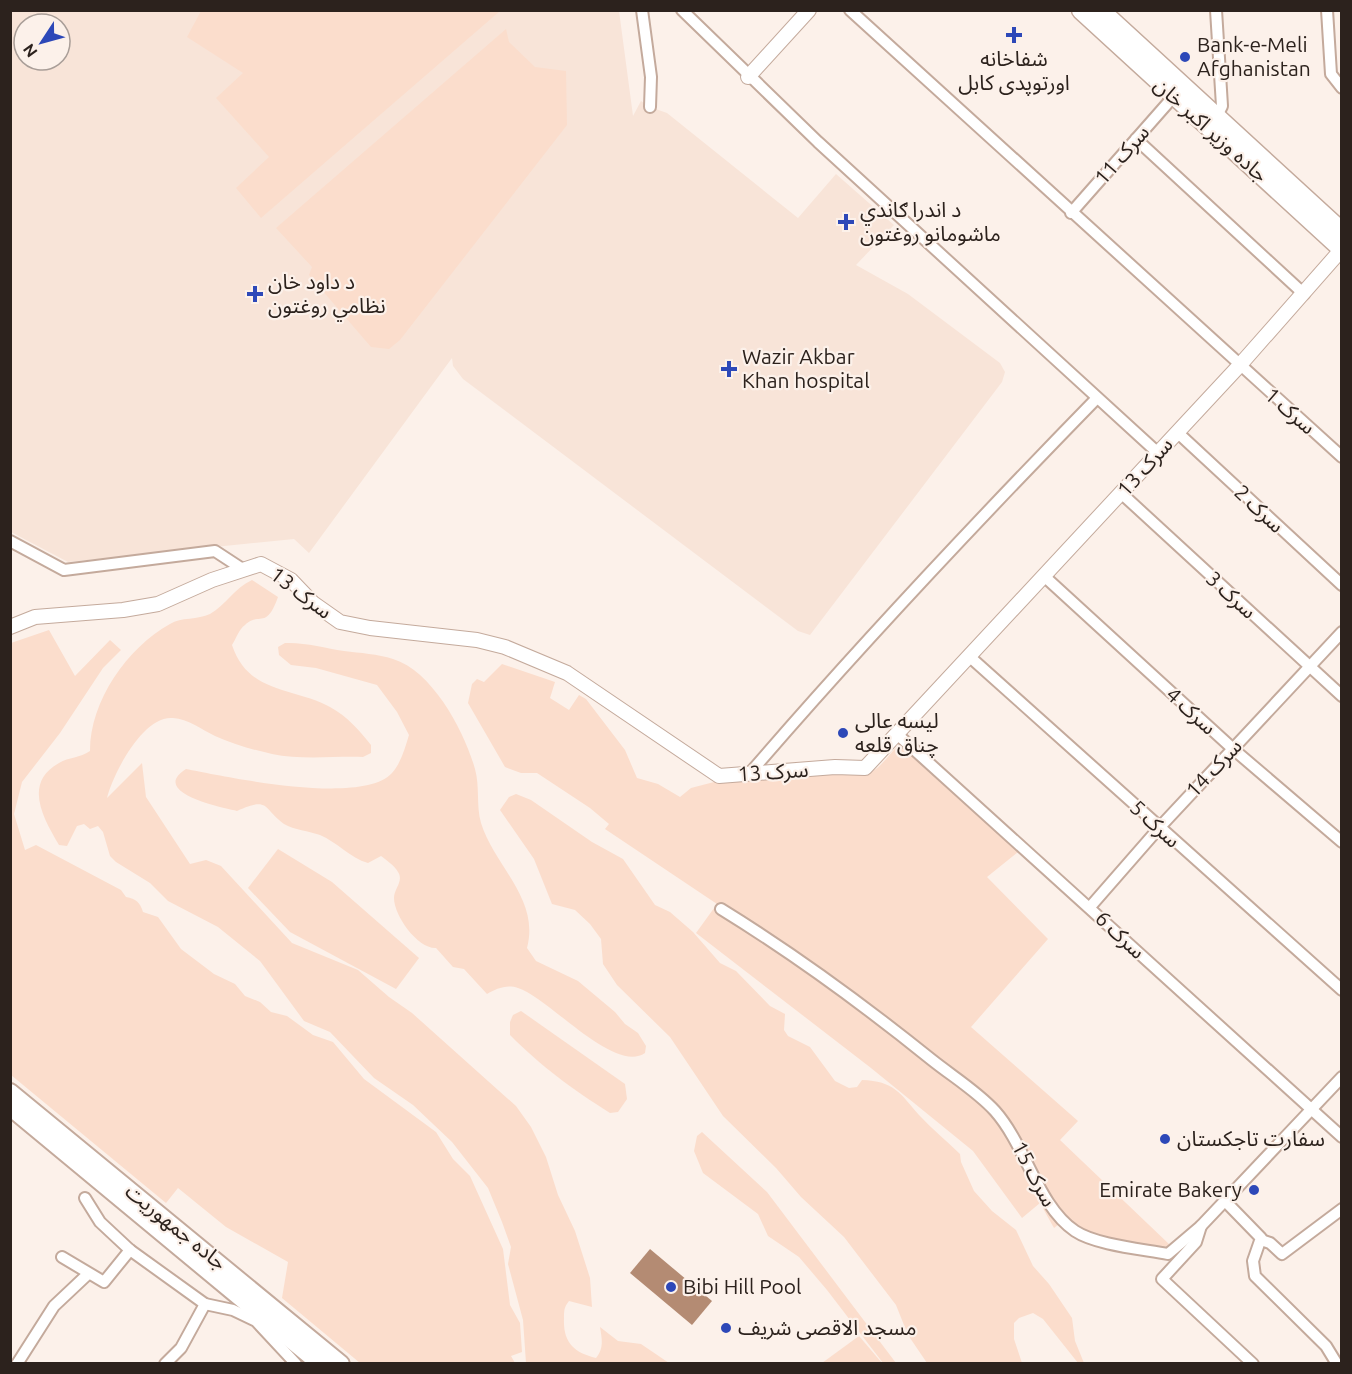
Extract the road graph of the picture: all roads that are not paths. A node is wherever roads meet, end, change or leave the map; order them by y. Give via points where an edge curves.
1 (642, 10) edge
2 (682, 10) edge
3 (809, 10) edge
4 (850, 10) edge
5 (1081, 10) edge
6 (1216, 10) edge
7 (1327, 10) edge
8 (1102, 15) edge
9 (748, 77) junction
10 (1341, 88) edge
11 (1174, 96) junction
12 (650, 107) dead end
13 (1213, 122) junction
14 (1136, 139) junction
15 (1071, 213) junction
16 (1341, 232) edge
17 (1341, 249) edge
18 (1304, 294) junction
19 (1239, 366) junction
20 (1097, 398) junction
21 (1177, 432) junction
22 (1158, 453) junction
23 (1341, 456) edge
24 (1121, 494) junction
25 (10, 541) edge
26 (244, 570) junction
27 (1044, 576) junction
28 (1341, 585) edge
29 (10, 627) edge
30 (1341, 632) edge
31 (970, 657) junction
32 (1310, 666) junction
33 (1341, 696) edge
34 (898, 735) junction
35 (1232, 748) junction
36 (750, 773) junction
37 (1159, 828) junction
38 (1341, 842) edge
39 (1090, 907) junction
40 (721, 909) dead end
41 (1341, 990) edge
42 (1341, 1077) edge
43 (10, 1092) edge
44 (10, 1107) edge
45 (1310, 1109) junction
46 (1341, 1137) edge
47 (85, 1198) dead end
48 (1225, 1201) junction
49 (1341, 1209) edge
50 (1201, 1226) junction
51 (1261, 1240) junction
52 (130, 1250) junction
53 (62, 1257) dead end
54 (88, 1274) junction
55 (205, 1304) junction
56 (300, 1359) edge
57 (17, 1364) edge
58 (165, 1364) edge
59 (320, 1364) edge
60 (341, 1364) edge
61 (1253, 1364) edge
62 (1337, 1364) edge

1 - 12 street via 651,77
2 - 9 street
3 - 9 street
4 - 15 street, سرک 1
5 - 8 main road, جاده وزیر اکبر خان
6 - 13 street via 1222,106
7 - 10 street via 1331,74
8 - 11 main road, جاده وزیر اکبر خان
8 - 13 main road
9 - 20 street
11 - 13 main road, جاده وزیر اکبر خان
11 - 14 street, سرک 11
13 - 16 main road
13 - 17 main road, جاده وزیر اکبر خان
14 - 15 street, سرک 11
14 - 18 street
15 - 19 street, سرک 1
17 - 18 street, سرک 13
18 - 19 street, سرک 13
19 - 21 street, سرک 13
19 - 23 street, سرک 1
20 - 22 street
20 - 36 street via 950,549
21 - 22 street, سرک 13
21 - 28 street, سرک 2
22 - 24 street, سرک 13
24 - 27 street, سرک 13
24 - 32 street, سرک 3
25 - 26 street via 64,570 215,551
26 - 29 street, سرک 13 via 158,604 35,617
26 - 36 street, سرک 13 via 261,564 278,571 340,622 505,647 567,673 719,776
27 - 31 street, سرک 13
27 - 35 street, سرک 4
30 - 32 street, سرک 14
31 - 34 street, سرک 13
31 - 37 street, سرک 5
32 - 33 street, سرک 3
32 - 35 street, سرک 14
34 - 36 street, سرک 13 via 865,768
34 - 39 street, سرک 6
35 - 37 street, سرک 14
35 - 38 street, سرک 4
37 - 39 street, سرک 14
37 - 41 street, سرک 5
39 - 45 street, سرک 6
40 - 50 street, سرک 15 via 893,1028 993,1109 1012,1132 1057,1216 1077,1233 1168,1254
42 - 45 street, سرک 15
43 - 60 main road, جاده جمهوریت
44 - 56 main road, جاده جمهوریت
45 - 46 street, سرک 6
45 - 48 street, سرک 15
47 - 52 street via 100,1222
48 - 50 street, سرک 15
48 - 51 street
49 - 51 street via 1282,1254
50 - 61 street via 1196,1242 1162,1279
51 - 62 street via 1253,1261 1255,1276 1326,1346
52 - 54 street via 104,1282
52 - 55 street
53 - 54 street
54 - 57 street via 54,1306
55 - 56 street via 233,1310 256,1321
55 - 58 street via 181,1348
56 - 59 main road, جاده جمهوریت

